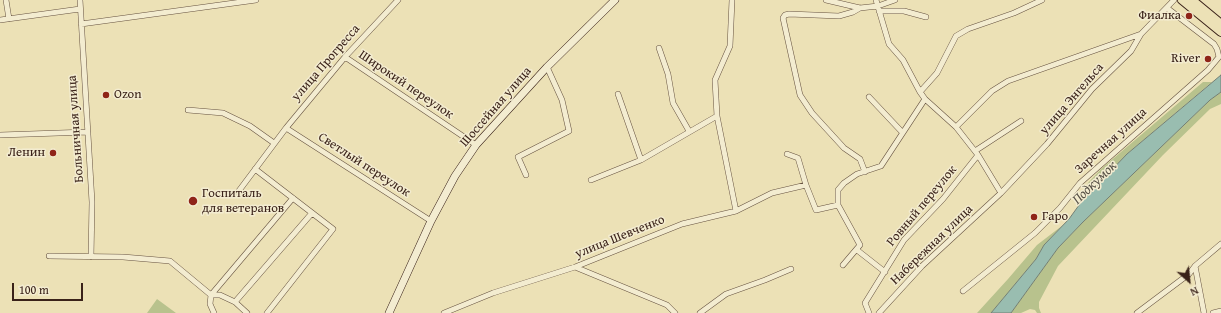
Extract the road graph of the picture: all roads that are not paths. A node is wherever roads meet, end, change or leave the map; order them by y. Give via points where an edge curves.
1 (6, 0) edge
2 (80, 0) edge
3 (256, 0) edge
4 (398, 0) edge
5 (615, 0) edge
6 (732, 0) edge
7 (826, 0) edge
8 (876, 0) edge
9 (895, 0) edge
10 (1042, 0) edge
11 (1174, 0) edge
12 (1182, 0) edge
13 (1192, 0) edge
14 (860, 8) junction
15 (1166, 8) junction
16 (80, 9) junction
17 (878, 9) junction
18 (926, 17) dead end
19 (8, 19) junction
20 (0, 20) edge
21 (81, 24) junction
22 (1221, 24) edge
23 (1221, 32) edge
24 (1141, 34) junction
25 (659, 48) dead end
26 (345, 57) junction
27 (547, 67) junction
28 (920, 92) junction
29 (618, 94) dead end
30 (869, 97) dead end
31 (925, 99) junction
32 (188, 110) dead end
33 (717, 116) junction
34 (1021, 121) dead end
35 (956, 126) junction
36 (286, 128) junction
37 (689, 131) junction
38 (88, 132) junction
39 (902, 132) junction
40 (0, 135) edge
41 (274, 143) junction
42 (476, 145) junction
43 (976, 153) junction
44 (787, 154) dead end
45 (641, 160) junction
46 (255, 169) junction
47 (865, 172) junction
48 (526, 175) dead end
49 (591, 180) dead end
50 (806, 185) junction
51 (238, 192) dead end
52 (1001, 193) junction
53 (293, 198) junction
54 (838, 205) junction
55 (736, 210) junction
56 (312, 213) junction
57 (431, 221) junction
58 (1221, 244) edge
59 (857, 250) junction
60 (49, 256) dead end
61 (91, 257) junction
62 (843, 265) dead end
63 (1195, 266) junction
64 (575, 267) junction
65 (791, 269) dead end
66 (885, 272) junction
67 (963, 291) dead end
68 (210, 295) junction
69 (235, 302) junction
70 (1221, 311) edge
71 (214, 313) edge
72 (247, 313) edge
73 (267, 313) edge
74 (389, 313) edge
75 (444, 313) edge
76 (675, 313) edge
77 (700, 313) edge
78 (868, 313) edge
79 (879, 313) edge
80 (1137, 313) edge
81 (1204, 313) edge
82 (1213, 313) edge

1 - 19 street
2 - 16 street, Больничная улица
3 - 21 street
4 - 26 street, улица Прогресса
5 - 27 main road, Шоссейная улица
6 - 33 street via 730,46 715,80
7 - 14 street
8 - 17 street
9 - 17 street
10 - 28 street via 956,36 937,73
11 - 15 street, улица Энгельса
12 - 23 main road
13 - 22 main road
14 - 17 street
14 - 47 street via 839,16 785,15 783,18 800,95 812,113 844,148 860,159
15 - 24 street, улица Энгельса
15 - 67 street, Заречная улица via 1214,44 1219,53 1215,62 1080,183 1035,233
16 - 19 street
16 - 21 street, Больничная улица
17 - 18 street via 904,11
17 - 28 street via 889,44 903,60
19 - 20 street
21 - 38 street, Больничная улица
24 - 35 street via 1008,81 992,91
24 - 52 street, улица Энгельса via 1131,51 1092,89 1047,144
25 - 37 street via 668,74 673,103
26 - 36 street, улица Прогресса
26 - 42 street, Широкий переулок
27 - 42 main road, Шоссейная улица
27 - 48 street via 562,100 569,131 518,157
28 - 31 street
29 - 45 street
30 - 39 street
31 - 35 street
31 - 39 street
32 - 41 street via 222,113 250,126
33 - 37 street
33 - 55 street
34 - 43 street, Ровный переулок
35 - 43 street
36 - 41 street, улица Прогресса
36 - 57 street, Светлый переулок
37 - 45 street
38 - 40 street
38 - 61 street, Больничная улица via 92,202
39 - 47 street via 881,166
41 - 46 street, улица Прогресса
42 - 57 main road, Шоссейная улица via 455,176
43 - 52 street
43 - 66 street, Ровный переулок via 943,199 904,240
44 - 50 street via 798,158
45 - 49 street
46 - 51 street, улица Прогресса
46 - 53 street
47 - 54 street via 857,174 838,190
50 - 54 street via 816,210
50 - 55 street, улица Шевченко via 772,193
52 - 79 street, Набережная улица via 922,266
53 - 56 street
53 - 68 street
54 - 59 street via 860,245
55 - 64 street, улица Шевченко via 682,224
56 - 69 street
56 - 73 street via 334,229
57 - 74 main road, Шоссейная улица
58 - 63 street
59 - 62 street
59 - 66 street
60 - 61 street
61 - 68 street via 170,261
63 - 80 street via 1189,274
63 - 81 street
64 - 75 street, улица Шевченко via 493,293
64 - 76 street via 667,305
65 - 77 street via 726,294
66 - 78 street, Ровный переулок via 865,303
68 - 69 street via 220,295
68 - 71 street
69 - 72 street
70 - 82 street

